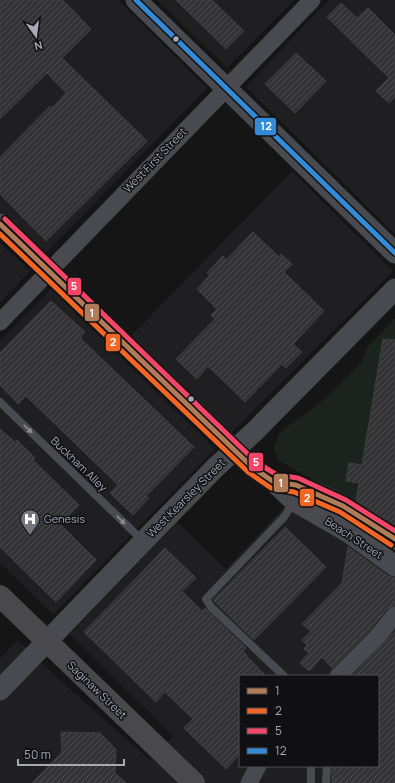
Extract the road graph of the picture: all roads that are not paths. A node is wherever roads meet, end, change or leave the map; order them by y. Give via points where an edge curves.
1 (136, 0) edge
2 (312, 0) edge
3 (226, 87) junction
4 (0, 224) edge
5 (395, 254) edge
6 (49, 271) junction
7 (395, 289) edge
8 (0, 322) edge
9 (0, 402) edge
10 (234, 450) junction
11 (297, 494) junction
12 (395, 539) edge
13 (143, 542) junction
14 (395, 566) edge
15 (0, 596) edge
16 (395, 614) edge
17 (46, 641) junction
18 (283, 675) edge
19 (339, 675) edge
20 (0, 690) edge
21 (257, 767) edge
22 (311, 767) edge
23 (327, 767) edge
24 (194, 783) edge
25 (249, 783) edge
26 (311, 783) edge
27 (326, 783) edge

1 - 3 street
2 - 3 street, West First Street
3 - 5 street
3 - 6 street, West First Street
4 - 6 street, Beach Street
6 - 8 street, West First Street
6 - 10 street, Beach Street
7 - 10 street, West Kearsley Street
9 -> 13 lane, Buckham Alley
10 - 11 street, Beach Street via 252,467
10 - 13 street, West Kearsley Street
11 - 12 street, Beach Street via 352,511
11 - 14 street, Beach Street
11 - 18 lane via 284,517 206,599 211,607
13 - 17 street, West Kearsley Street
15 - 17 main road, Saginaw Street
16 - 19 street via 377,637
17 - 20 street, West Kearsley Street
17 - 24 main road, Saginaw Street
21 - 25 street
22 - 26 lane
23 - 27 lane

